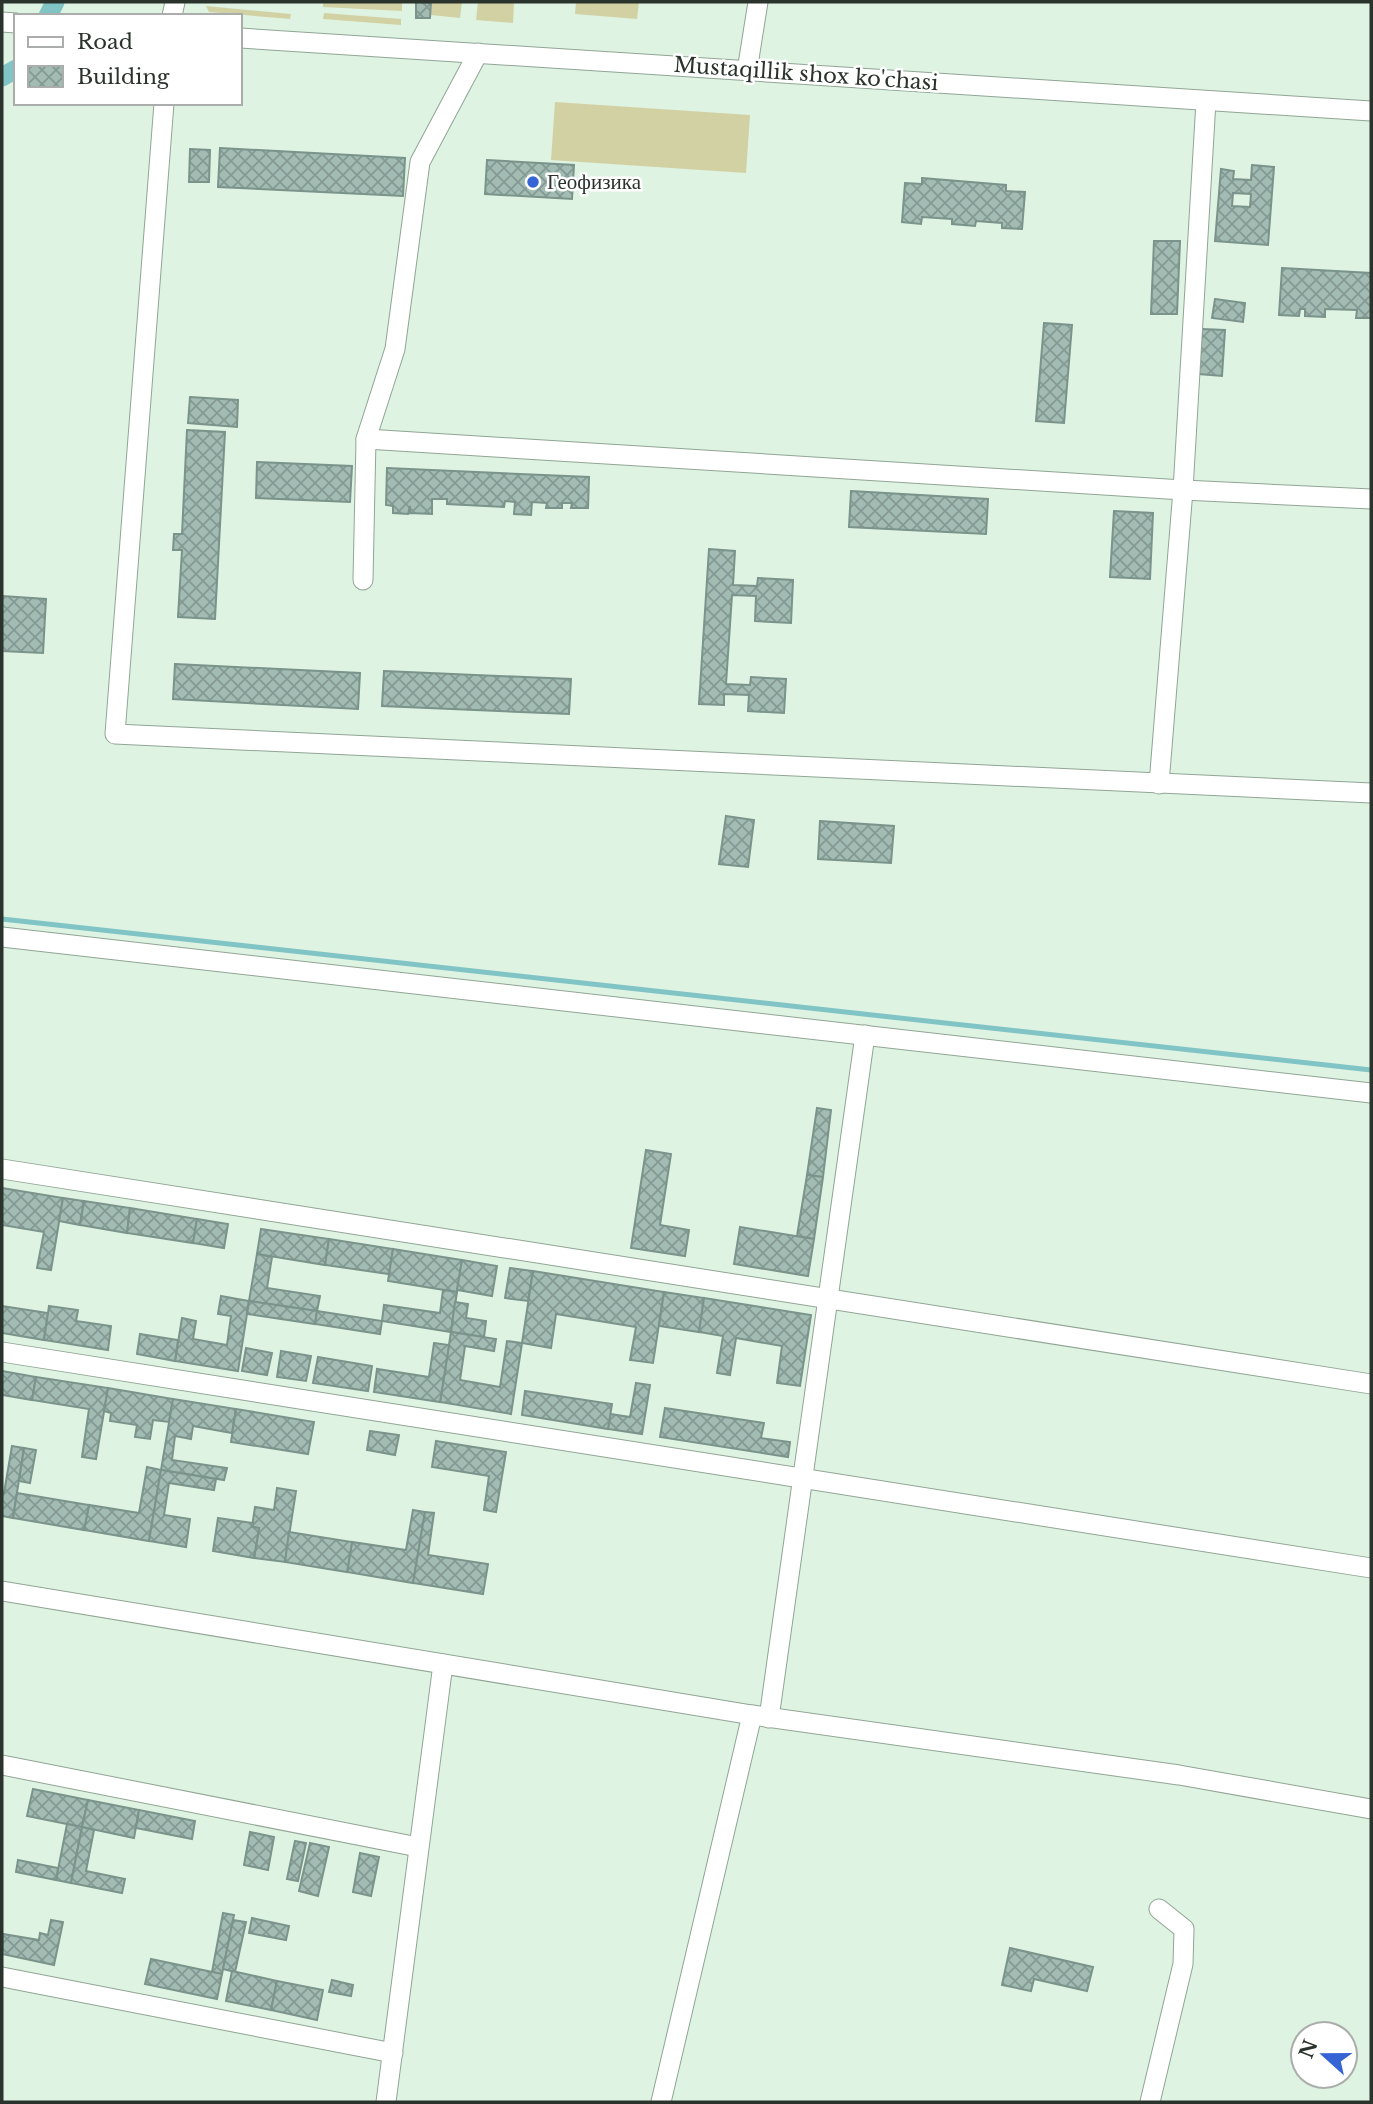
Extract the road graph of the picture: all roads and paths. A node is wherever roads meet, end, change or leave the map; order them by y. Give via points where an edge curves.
1 (758, 2) edge
2 (242, 38) edge
3 (478, 53) junction
4 (747, 71) junction
5 (1206, 100) junction
6 (164, 105) edge
7 (1371, 111) edge
8 (366, 439) junction
9 (1183, 490) junction
10 (1371, 499) edge
11 (363, 580) dead end
12 (1158, 784) junction
13 (1371, 793) edge
14 (2, 937) edge
15 (865, 1035) junction
16 (1371, 1093) edge
17 (2, 1169) edge
18 (828, 1300) junction
19 (2, 1352) edge
20 (1371, 1384) edge
21 (803, 1478) junction
22 (1371, 1568) edge
23 (2, 1591) edge
24 (443, 1664) junction
25 (761, 1716) junction
26 (2, 1765) edge
27 (1371, 1809) edge
28 (418, 1847) junction
29 (1159, 1909) dead end
30 (2, 1977) edge
31 (393, 2053) junction
32 (387, 2102) edge
33 (661, 2102) edge
34 (1150, 2102) edge

1 - 4 street
2 - 3 street, Mustaqillik shox ko'chasi
3 - 4 street, Mustaqillik shox ko'chasi
3 - 8 street via 420,162 395,349
4 - 5 street, Mustaqillik shox ko'chasi
5 - 7 street, Mustaqillik shox ko'chasi
5 - 9 street
6 - 12 street via 116,734
8 - 9 street
8 - 11 street
9 - 10 street
9 - 12 street
12 - 13 street
14 - 15 street
15 - 16 street
15 - 18 street
17 - 18 street
18 - 20 street
18 - 21 street
19 - 21 street
21 - 22 street
21 - 25 street
23 - 24 street
24 - 25 street
24 - 28 street
25 - 27 street via 1179,1775
25 - 33 street
26 - 28 street
28 - 31 street
29 - 34 street via 1184,1929 1182,1964
30 - 31 street
31 - 32 street

